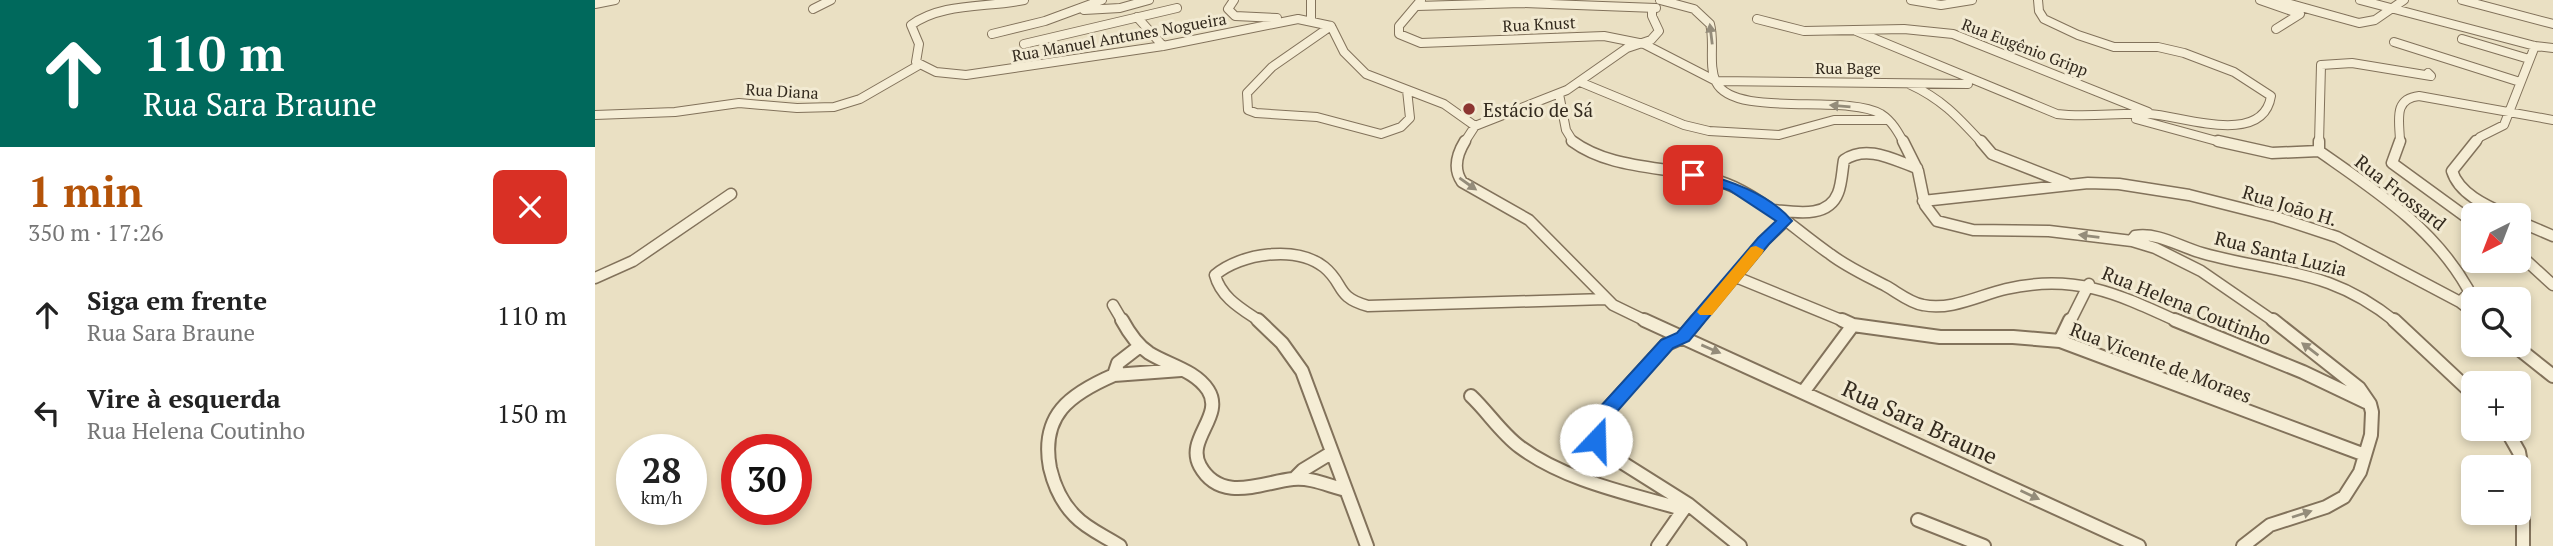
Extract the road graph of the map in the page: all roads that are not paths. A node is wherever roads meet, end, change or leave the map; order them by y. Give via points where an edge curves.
1 (615, 0) edge
2 (831, 0) edge
3 (1024, 0) edge
4 (1102, 0) edge
5 (1149, 0) edge
6 (1234, 0) edge
7 (1311, 0) edge
8 (1660, 0) edge
9 (1912, 0) edge
10 (1972, 0) edge
11 (2038, 0) edge
12 (2260, 0) edge
13 (2276, 0) edge
14 (2360, 0) edge
15 (2404, 0) edge
16 (2462, 0) edge
17 (1525, 1) edge
18 (1419, 3) edge
19 (595, 4) edge
20 (2489, 4) edge
21 (1680, 5) junction
22 (1112, 8) junction
23 (1177, 8) dead end
24 (1652, 8) junction
25 (813, 9) dead end
26 (2392, 9) junction
27 (1071, 12) junction
28 (1137, 17) junction
29 (1298, 19) junction
30 (1757, 19) dead end
31 (1311, 20) junction
32 (2553, 24) edge
33 (1331, 26) junction
34 (2276, 29) dead end
35 (1856, 31) junction
36 (992, 34) dead end
37 (2462, 40) dead end
38 (2394, 42) dead end
39 (1024, 44) dead end
40 (1644, 44) junction
41 (1163, 46) junction
42 (2535, 46) junction
43 (2553, 48) edge
44 (2529, 59) junction
45 (919, 65) junction
46 (2428, 73) dead end
47 (1716, 80) junction
48 (1580, 82) junction
49 (1904, 82) junction
50 (2520, 82) junction
51 (1979, 84) junction
52 (1406, 90) junction
53 (1559, 94) junction
54 (2511, 110) junction
55 (595, 115) edge
56 (2154, 115) junction
57 (2123, 116) junction
58 (1891, 120) junction
59 (2553, 120) edge
60 (1475, 126) junction
61 (2319, 151) junction
62 (1917, 169) junction
63 (2076, 185) junction
64 (731, 194) dead end
65 (1923, 201) junction
66 (2485, 203) edge
67 (1773, 211) junction
68 (2461, 213) edge
69 (1785, 221) junction
70 (2531, 227) edge
71 (2553, 236) edge
72 (2131, 241) junction
73 (2531, 265) edge
74 (1735, 277) junction
75 (595, 278) edge
76 (2089, 284) junction
77 (2553, 285) edge
78 (2467, 287) edge
79 (1607, 299) junction
80 (2461, 302) edge
81 (1113, 305) dead end
82 (1853, 325) junction
83 (1683, 337) junction
84 (2060, 341) junction
85 (1140, 346) junction
86 (2529, 357) edge
87 (1181, 370) junction
88 (1114, 375) junction
89 (2553, 376) edge
90 (2461, 383) edge
91 (1804, 391) junction
92 (1471, 396) dead end
93 (2370, 404) junction
94 (2513, 441) edge
95 (1331, 453) junction
96 (2365, 456) junction
97 (1294, 479) junction
98 (1346, 490) junction
99 (1685, 507) junction
100 (1918, 520) dead end
101 (1120, 546) edge
102 (1367, 546) edge
103 (1658, 546) edge
104 (1740, 546) edge
105 (1984, 546) edge
106 (2139, 546) edge
107 (2243, 546) edge
108 (2523, 546) edge

1 - 19 street
2 - 25 street
3 - 45 street via 942,10 922,17 911,25 919,44
4 - 22 street
4 - 27 street
5 - 22 street
6 - 29 street via 1228,9 1235,16
7 - 31 street
8 - 21 street
9 - 10 street via 1941,5
11 - 56 street via 2044,19 2072,32 2116,48 2173,50 2249,78 2271,96 2262,116 2237,125
12 - 34 street via 2300,14
13 - 26 street via 2354,22 2372,21
14 - 26 street
15 - 26 street
16 - 20 street
17 - 18 street
17 - 24 street
18 - 40 street, Rua Knust via 1399,26 1399,34 1421,43 1604,36
20 - 32 street
21 - 24 street
47 -> 21 street via 1710,23
22 - 27 street
23 - 28 street
24 - 40 street via 1659,31
26 - 42 street
27 - 36 street
28 - 39 street
28 - 41 street
29 - 31 street, Rua Manuel Antunes Nogueira
29 - 41 street, Rua Manuel Antunes Nogueira
30 - 35 street, Rua Eugênio Gripp via 1788,30
31 - 33 street, Rua Manuel Antunes Nogueira
33 - 52 street via 1355,65
33 - 52 street via 1253,84 1247,94 1248,110 1325,118 1366,133 1385,134 1400,129 1410,118
35 - 51 street
35 - 56 street, Rua Eugênio Gripp via 1953,34
37 - 44 street
38 - 50 street
40 - 47 street, Rua Knust
40 - 48 street via 1625,49
41 - 45 street, Rua Manuel Antunes Nogueira via 966,75
42 - 43 street
42 - 44 street
44 - 50 street
45 - 55 street, Rua Diana via 860,99 834,107 748,102 675,112
46 - 61 street via 2431,75 2352,63 2321,65
47 - 49 street, Rua Bage
58 -> 47 street, Rua Knust via 1858,107 1752,102 1726,94
48 - 53 street
48 - 58 street via 1709,131 1779,135 1834,120
49 - 51 street, Rua Bage
49 - 63 street via 1939,99 1992,154
50 - 54 street
51 - 57 street via 2055,115
52 - 60 street via 1444,104
53 - 60 street
53 - 67 street, Rua Helena Coutinho via 1571,141 1586,152 1711,179
54 - 59 street
54 - 66 street via 2504,125 2471,145 2452,176
54 - 68 street via 2419,96 2402,101 2400,147 2392,163
56 - 57 street
57 - 61 street via 2261,152
58 - 62 street
60 -> 79 street, Rua Sara Braune via 1458,153 1457,175 1462,182 1529,220
61 - 78 street, Rua Frossard via 2437,241
62 - 65 street
62 - 67 street via 1867,153 1849,155 1834,204 1827,209
63 - 65 street
63 - 80 street, Rua João H. via 2119,184 2189,195 2314,229
64 - 75 street via 633,261
72 -> 65 street via 2037,230 1961,228 1931,217
67 - 69 street, Rua Helena Coutinho
69 - 74 street
69 - 76 street, Rua Helena Coutinho via 1832,256 1930,307 2056,282
70 - 71 street
72 - 90 street, Rua Santa Luzia via 2146,234 2187,249 2346,288 2379,309
93 -> 72 street via 2344,375 2248,301 2180,261
73 - 77 street
74 - 82 street, Rua Vicente de Moraes
74 - 83 street
76 - 84 street
76 - 93 street, Rua Helena Coutinho via 2303,370
79 - 83 street, Rua Sara Braune via 1622,311
79 - 95 street via 1368,306 1346,300 1330,274 1312,261 1260,255 1227,264 1215,275 1216,284 1287,348 1302,371
81 - 85 street
82 - 84 street, Rua Vicente de Moraes via 1940,337
82 - 91 street
83 -> 91 street, Rua Sara Braune
83 - 99 street via 1667,344 1605,412 1596,440 1607,453
84 - 96 street, Rua Vicente de Moraes
85 - 87 street
85 - 88 street via 1118,362
86 - 89 street
87 - 88 street
87 - 97 street via 1212,397 1210,418 1195,450 1207,476 1224,485 1251,488
88 - 101 street via 1073,396 1055,415 1048,461 1055,484 1078,519
91 -> 106 street, Rua Sara Braune
92 - 99 street via 1515,444 1533,456 1569,472
93 - 96 street via 2372,427
94 - 108 street via 2523,474
95 - 97 street
95 - 98 street
107 -> 96 street via 2271,524 2349,493
97 - 98 street
98 - 102 street
99 - 103 street
99 - 104 street
100 - 105 street

